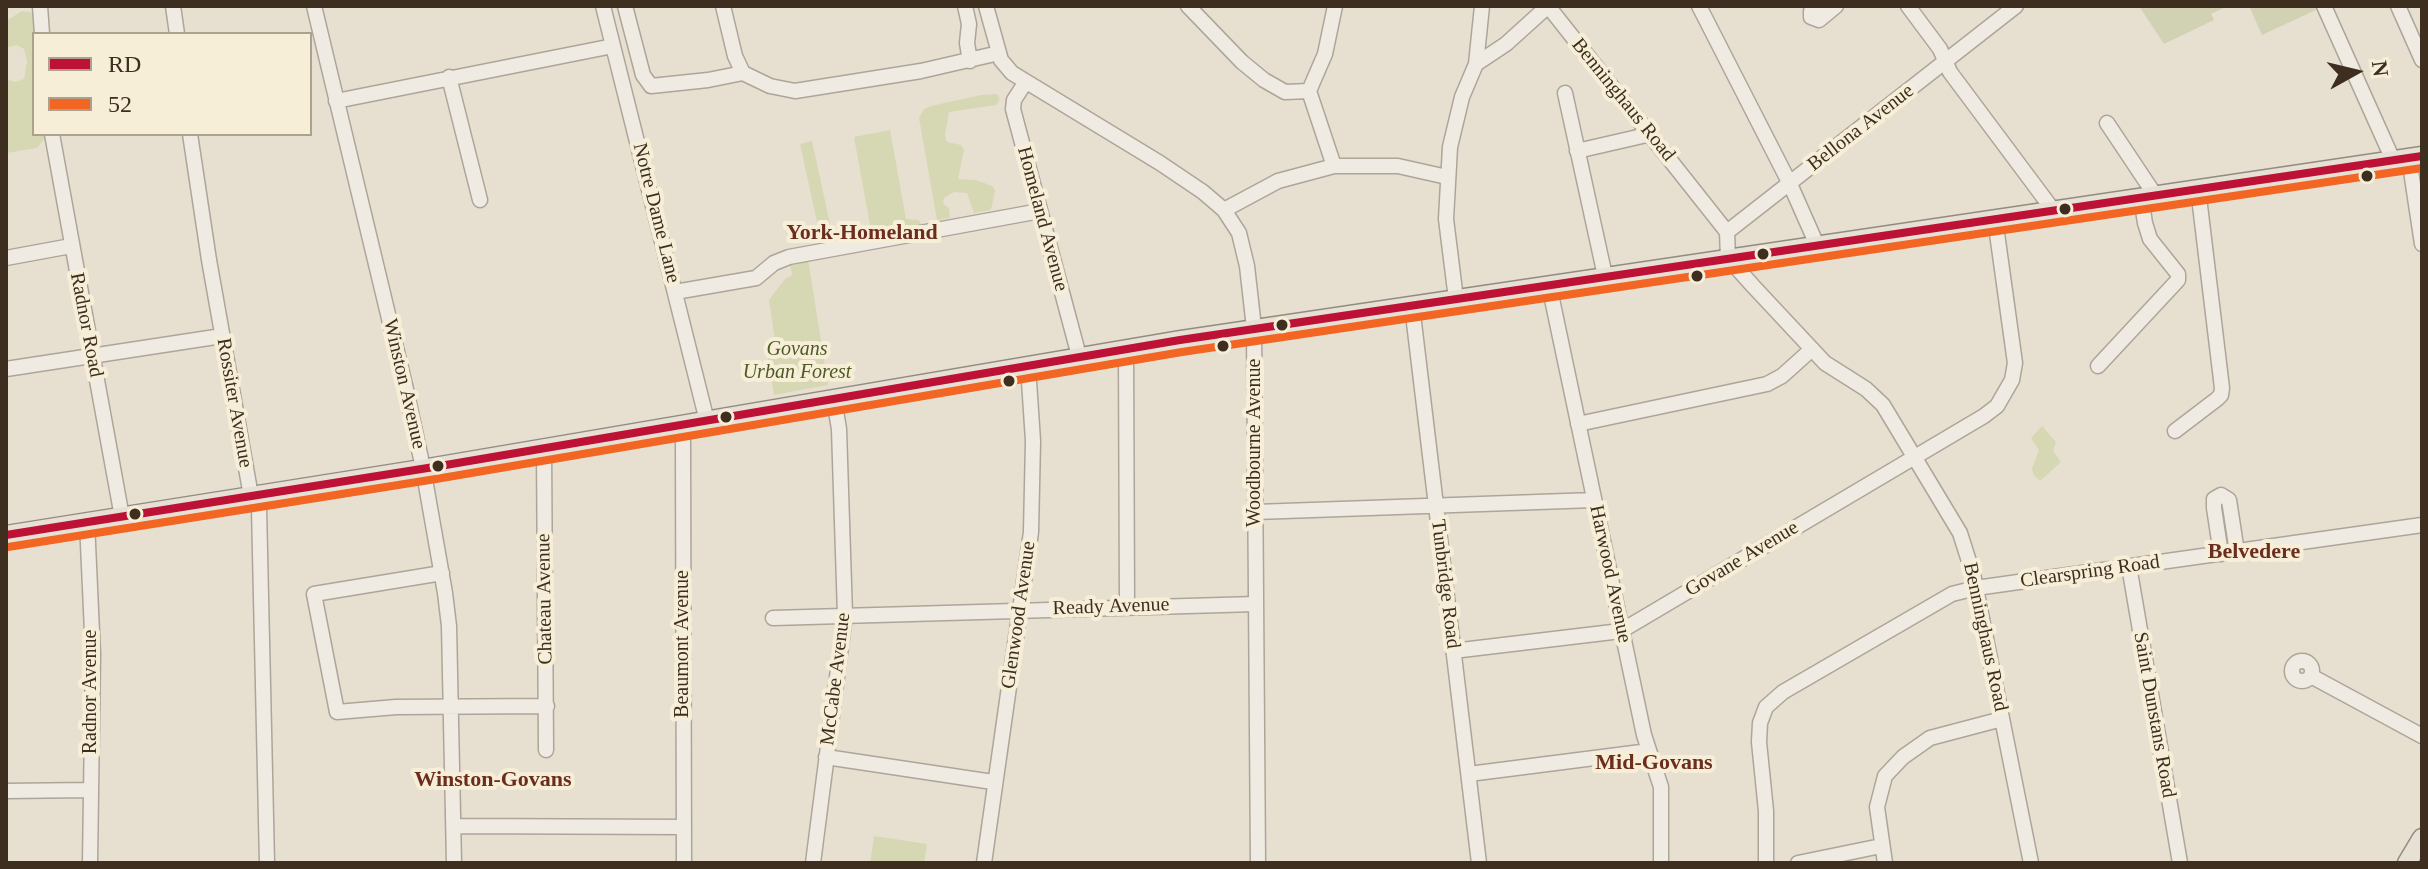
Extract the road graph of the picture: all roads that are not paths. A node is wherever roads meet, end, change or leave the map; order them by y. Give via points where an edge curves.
1 (40, 6) edge
2 (173, 6) edge
3 (314, 6) edge
4 (603, 6) edge
5 (625, 6) edge
6 (723, 6) edge
7 (965, 6) edge
8 (986, 6) edge
9 (1188, 6) edge
10 (1335, 6) edge
11 (1482, 6) edge
12 (1548, 6) edge
13 (1699, 6) edge
14 (1816, 6) edge
15 (1836, 6) edge
16 (1908, 6) edge
17 (2016, 6) edge
18 (2324, 6) edge
19 (2398, 6) edge
20 (42, 32) edge
21 (177, 32) edge
22 (613, 46) junction
23 (999, 53) junction
24 (2422, 60) edge
25 (970, 61) junction
26 (1945, 61) junction
27 (1476, 64) junction
28 (743, 73) junction
29 (449, 77) junction
30 (1025, 83) junction
31 (1309, 91) junction
32 (1565, 93) dead end
33 (336, 101) junction
34 (2107, 123) dead end
35 (1651, 134) junction
36 (52, 136) edge
37 (190, 136) edge
38 (1577, 151) junction
39 (2408, 158) edge
40 (1334, 166) junction
41 (1447, 177) junction
42 (1790, 184) junction
43 (2198, 189) junction
44 (2148, 196) junction
45 (480, 200) dead end
46 (1224, 210) junction
47 (2053, 210) junction
48 (1040, 211) junction
49 (1995, 219) junction
50 (1727, 232) junction
51 (2422, 244) edge
52 (1817, 245) junction
53 (71, 246) junction
54 (6, 258) edge
55 (1728, 258) junction
56 (1605, 276) junction
57 (1549, 285) junction
58 (675, 292) junction
59 (1456, 299) junction
60 (1412, 306) junction
61 (1254, 328) junction
62 (222, 336) junction
63 (1126, 348) junction
64 (1812, 349) junction
65 (92, 355) junction
66 (1079, 356) junction
67 (1028, 366) junction
68 (2098, 366) dead end
69 (6, 369) edge
70 (834, 399) junction
71 (707, 421) junction
72 (1578, 424) junction
73 (680, 425) junction
74 (2175, 431) dead end
75 (544, 448) junction
76 (1915, 457) junction
77 (423, 468) junction
78 (251, 496) junction
79 (1594, 500) junction
80 (1435, 506) junction
81 (1256, 512) junction
82 (122, 517) junction
83 (87, 522) junction
84 (2422, 525) edge
85 (6, 535) edge
86 (2237, 552) junction
87 (2221, 554) junction
88 (2129, 566) junction
89 (442, 573) junction
90 (1976, 588) junction
91 (1256, 604) junction
92 (1127, 606) junction
93 (1018, 612) junction
94 (845, 615) junction
95 (773, 618) dead end
96 (1621, 631) junction
97 (1453, 651) junction
98 (2311, 676) dead end
99 (547, 706) junction
100 (450, 707) junction
101 (2002, 719) junction
102 (2422, 736) edge
103 (546, 750) dead end
104 (1649, 751) junction
105 (826, 757) junction
106 (1469, 774) junction
107 (993, 782) junction
108 (90, 790) junction
109 (6, 791) edge
110 (454, 826) junction
111 (684, 827) junction
112 (2422, 838) edge
113 (1881, 846) junction
114 (90, 863) edge
115 (267, 863) edge
116 (454, 863) edge
117 (684, 863) edge
118 (813, 863) edge
119 (984, 863) edge
120 (1258, 863) edge
121 (1479, 863) edge
122 (1661, 863) edge
123 (1766, 863) edge
124 (1798, 863) edge
125 (1885, 863) edge
126 (2031, 863) edge
127 (2180, 863) edge
128 (2407, 863) edge

1 - 20 street
2 - 21 street
3 - 33 street, Winston Avenue
4 - 22 street, Notre Dame Lane
5 - 28 street via 643,75 651,86
6 - 28 street
7 - 25 street
8 - 23 street
9 - 31 street via 1264,80 1285,92
10 - 31 street
11 - 27 street
12 - 27 street
12 - 35 street, Benninghaus Road
13 - 42 street
14 - 15 street via 1811,17 1819,20
16 - 26 street
17 - 26 street, Bellona Avenue
18 - 39 street
19 - 24 street
22 - 29 street
22 - 58 street, Notre Dame Lane
23 - 25 street
23 - 30 street, Woodbourne Avenue
25 - 28 street via 795,91
26 - 42 street, Bellona Avenue
26 - 47 street
27 - 41 street via 1453,127
29 - 33 street
29 - 45 street
30 - 46 street, Woodbourne Avenue via 1160,163
30 - 48 street, Homeland Avenue via 1013,109
31 - 40 street
32 - 38 street
33 - 77 street, Winston Avenue
34 - 44 street
35 - 38 street
35 - 50 street, Benninghaus Road
36 - 53 street, Radnor Road
37 - 62 street, Rossiter Avenue
38 - 56 street
39 - 43 main road
39 - 51 street
40 - 41 street via 1398,166
40 - 46 street via 1278,181
41 - 59 street via 1446,219
42 - 50 street, Bellona Avenue
42 - 52 street
43 - 44 main road
43 - 74 street via 2222,388 2217,399
44 - 47 main road
44 - 68 street via 2150,239 2178,280
46 - 61 street, Woodbourne Avenue via 1244,252
47 - 49 main road
48 - 58 street via 789,257 756,278
48 - 66 street, Homeland Avenue
49 - 52 main road
49 - 76 street, Govane Avenue via 2014,374 2004,396 1984,416
50 - 55 street
52 - 55 main road
53 - 54 street
53 - 65 street, Radnor Road
55 - 56 main road
55 - 64 street, Benninghaus Road
56 - 57 main road
57 - 59 main road
57 - 72 street, Harwood Avenue
58 - 71 street, Notre Dame Lane
59 - 60 main road
60 - 61 main road
60 - 80 street, Tunbridge Road
61 - 63 main road
61 - 81 street, Woodbourne Avenue
62 - 65 street
62 - 78 street, Rossiter Avenue
63 - 66 main road
63 - 92 street
64 - 72 street via 1767,384
64 - 76 street, Benninghaus Road via 1877,398
65 - 69 street
65 - 82 street, Radnor Road
66 - 67 main road
67 - 70 main road
67 - 93 street, Glenwood Avenue via 1033,500
70 - 71 main road
70 - 94 street, McCabe Avenue
71 - 73 main road
72 - 79 street, Harwood Avenue
73 - 75 main road
73 - 111 street, Beaumont Avenue
75 - 77 main road
75 - 99 street, Chateau Avenue
76 - 90 street, Benninghaus Road via 1960,533
76 - 96 street, Govane Avenue
77 - 78 main road
77 - 89 street, Winston Avenue
78 - 82 main road
78 - 115 street, Rossiter Avenue via 259,508
79 - 80 street
79 - 96 street, Harwood Avenue
80 - 81 street
80 - 97 street, Tunbridge Road
81 - 91 street, Woodbourne Avenue
82 - 83 main road
83 - 85 main road
83 - 108 street, Radnor Avenue via 93,654
84 - 86 street, Clearspring Road
86 - 87 street, Clearspring Road
86 - 87 street via 2229,500 2221,495 2214,499
87 - 88 street, Clearspring Road
88 - 90 street, Clearspring Road
88 - 127 street, Saint Dunstans Road
89 - 100 street, Winston Avenue
89 - 100 street via 315,594 337,712
90 - 101 street, Benninghaus Road
90 - 123 street, Clearspring Road via 1952,594 1766,707 1760,723
91 - 92 street, Ready Avenue
91 - 120 street, Woodbourne Avenue
92 - 93 street, Ready Avenue
93 - 94 street, Ready Avenue
93 - 107 street, Glenwood Avenue
94 - 95 street, Ready Avenue
94 - 105 street, McCabe Avenue
96 - 97 street, Govane Avenue
96 - 104 street, Harwood Avenue
97 - 106 street, Tunbridge Road
98 - 102 street
99 - 100 street
99 - 103 street, Chateau Avenue
100 - 110 street, Winston Avenue
101 - 113 street via 1930,738 1896,764 1885,776 1877,807
101 - 126 street, Benninghaus Road
104 - 106 street
104 - 122 street, Harwood Avenue via 1661,787
105 - 107 street
105 - 118 street, McCabe Avenue
106 - 121 street, Tunbridge Road
107 - 119 street, Glenwood Avenue
108 - 109 street
108 - 114 street, Radnor Avenue
110 - 111 street
110 - 116 street, Winston Avenue
111 - 117 street, Beaumont Avenue
112 - 128 main road
113 - 124 street
113 - 125 street

